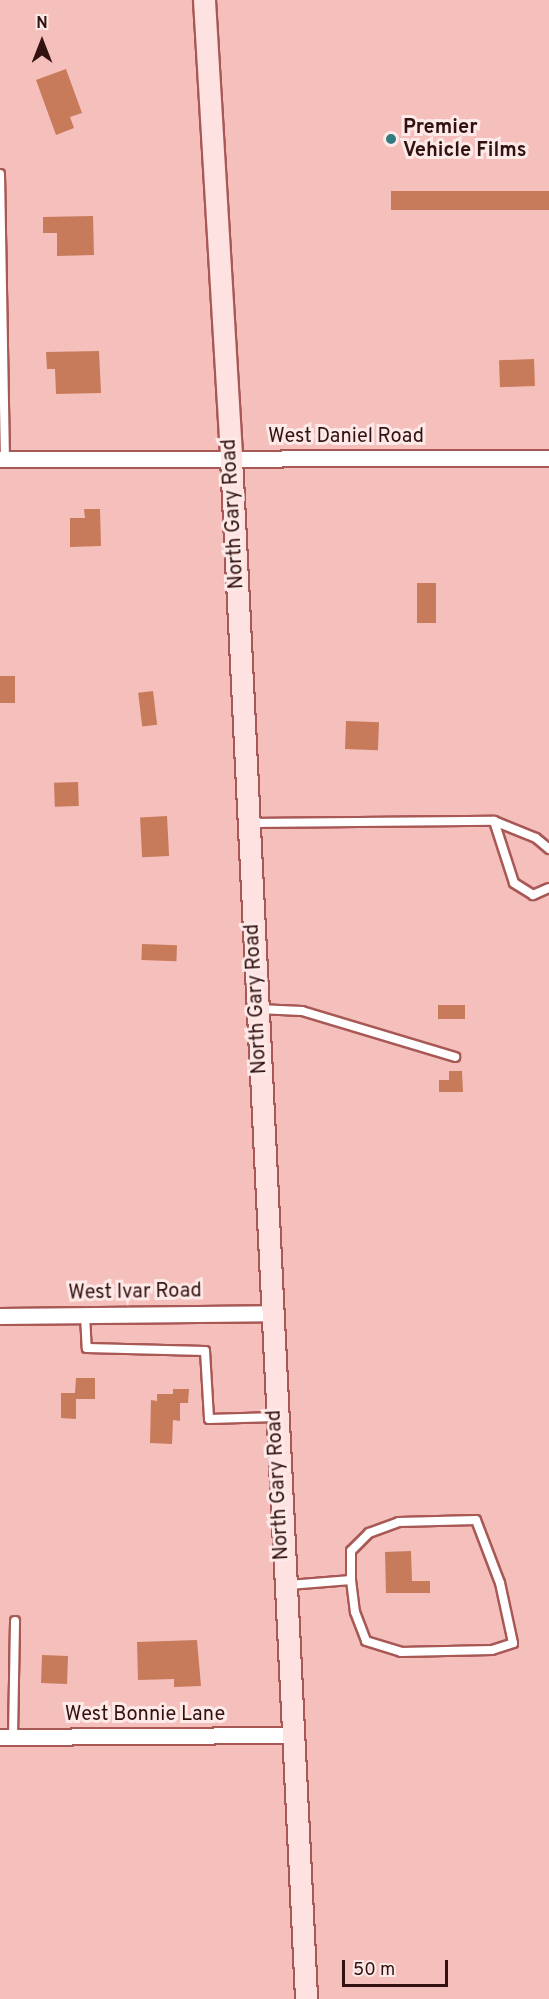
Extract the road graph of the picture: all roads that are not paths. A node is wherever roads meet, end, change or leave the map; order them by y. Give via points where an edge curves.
1 (204, 0) edge
2 (0, 174) edge
3 (231, 458) junction
4 (549, 458) edge
5 (3, 459) edge
6 (494, 821) junction
7 (248, 823) junction
8 (549, 849) edge
9 (549, 888) edge
10 (257, 1009) junction
11 (455, 1057) dead end
12 (271, 1313) junction
13 (85, 1315) junction
14 (0, 1316) edge
15 (276, 1417) junction
16 (351, 1580) junction
17 (284, 1586) junction
18 (15, 1621) dead end
19 (291, 1736) junction
20 (6, 1737) edge
21 (306, 1999) edge

1 - 3 street, North Gary Road
2 - 5 lane
3 - 4 street, West Daniel Road
3 - 5 street, West Daniel Road
3 - 7 street, North Gary Road
6 - 7 lane
6 - 8 lane via 536,838
6 - 9 lane via 514,883 521,891 533,895
7 - 10 street, North Gary Road
10 - 11 lane via 302,1011
10 - 12 street, North Gary Road
12 - 13 street, West Ivar Road
12 - 15 street, North Gary Road
13 - 14 street, West Ivar Road
13 - 15 lane via 87,1348 205,1351 209,1419
15 - 17 street, North Gary Road
16 - 16 lane via 355,1612 366,1641 401,1652 492,1650 513,1643 500,1583 476,1520 399,1522 369,1533 351,1551
16 - 17 lane
17 - 19 street, North Gary Road
18 - 20 lane
19 - 20 street, West Bonnie Lane
19 - 21 street, North Gary Road

